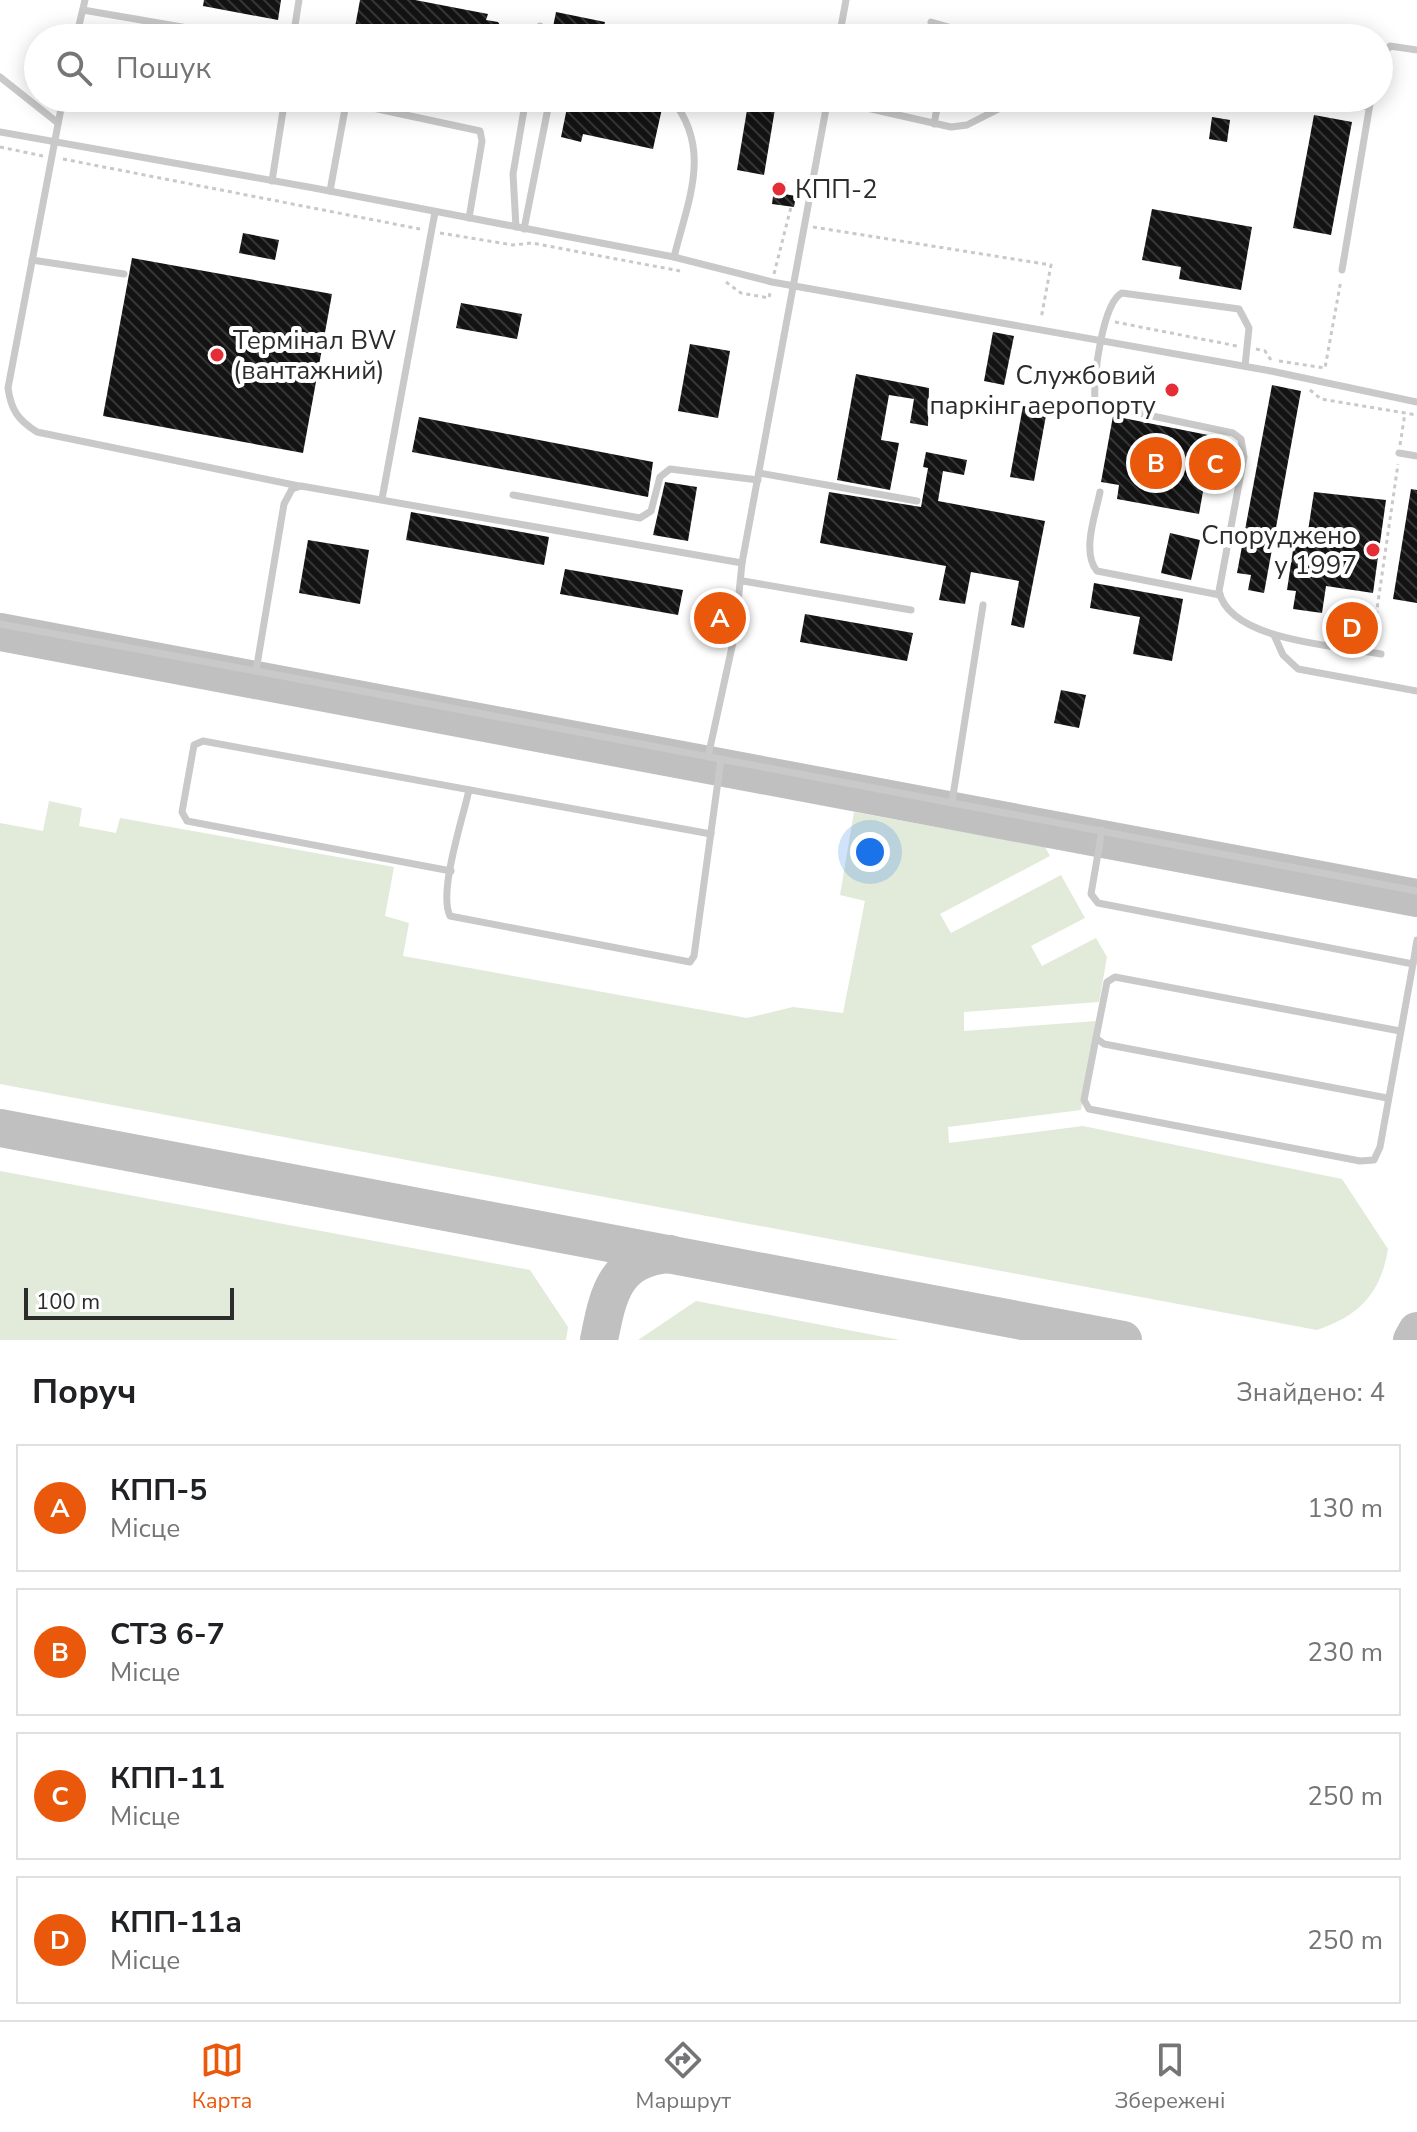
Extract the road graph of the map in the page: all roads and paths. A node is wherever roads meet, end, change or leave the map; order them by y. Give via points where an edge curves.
1 (85, 0) edge
2 (299, 0) edge
3 (846, 0) edge
4 (83, 10) junction
5 (931, 22) dead end
6 (80, 24) edge
7 (164, 24) edge
8 (295, 24) edge
9 (842, 24) edge
10 (934, 24) edge
11 (1393, 46) edge
12 (1417, 50) edge
13 (0, 77) edge
14 (24, 96) edge
15 (44, 112) edge
16 (60, 112) edge
17 (283, 112) edge
18 (344, 112) edge
19 (392, 112) edge
20 (524, 112) edge
21 (547, 112) edge
22 (680, 112) edge
23 (826, 112) edge
24 (883, 112) edge
25 (936, 112) edge
26 (993, 112) edge
27 (1368, 112) edge
28 (58, 123) junction
29 (934, 124) junction
30 (0, 132) edge
31 (55, 143) junction
32 (0, 147) edge
33 (51, 157) junction
34 (272, 181) junction
35 (330, 191) junction
36 (791, 207) dead end
37 (435, 212) junction
38 (469, 218) junction
39 (786, 224) junction
40 (804, 226) junction
41 (520, 228) junction
42 (432, 232) junction
43 (674, 257) junction
44 (32, 260) junction
45 (1342, 270) joint
46 (688, 272) dead end
47 (124, 274) dead end
48 (721, 279) dead end
49 (772, 282) junction
50 (793, 285) junction
51 (1106, 320) junction
52 (1039, 328) junction
53 (1102, 341) junction
54 (1248, 348) junction
55 (1271, 359) junction
56 (1245, 366) junction
57 (1271, 371) junction
58 (1296, 387) dead end
59 (1417, 402) edge
60 (1405, 413) junction
61 (1417, 415) edge
62 (1399, 453) junction
63 (1417, 456) edge
64 (758, 477) junction
65 (301, 486) junction
66 (1100, 492) dead end
67 (513, 495) dead end
68 (382, 499) junction
69 (917, 501) dead end
70 (742, 563) junction
71 (743, 581) junction
72 (1220, 595) junction
73 (983, 605) dead end
74 (911, 610) dead end
75 (1375, 623) dead end
76 (0, 624) edge
77 (1274, 635) junction
78 (1381, 654) dead end
79 (256, 671) junction
80 (1417, 691) edge
81 (708, 757) junction
82 (721, 759) junction
83 (469, 790) junction
84 (952, 802) junction
85 (1102, 830) junction
86 (711, 834) junction
87 (451, 871) junction
88 (1417, 891) edge
89 (1417, 940) edge
90 (1413, 964) junction
91 (1400, 1031) junction
92 (1096, 1038) junction
93 (1387, 1098) junction

1 - 4 lane
2 - 8 lane
3 - 9 lane
4 - 6 lane
4 - 7 lane
5 - 10 lane
11 - 12 lane
13 - 14 lane
15 - 28 lane
16 - 28 lane
17 - 34 lane
18 - 35 lane
19 - 38 lane via 480,131
20 - 41 lane via 513,174
21 - 41 lane
22 - 43 lane via 690,126 696,154
23 - 40 lane
24 - 29 lane
25 - 29 lane
26 - 29 lane via 967,125
27 - 45 lane
28 - 31 lane
30 - 31 lane
31 - 33 lane
31 - 34 lane
32 - 33 path
33 - 42 path
33 - 44 lane
34 - 35 lane
35 - 37 lane
36 - 39 path
37 - 38 lane
37 - 42 lane
38 - 41 lane
39 - 40 path
39 - 49 path
40 - 50 lane
40 - 52 path via 1051,265
41 - 43 lane
42 - 46 path via 513,245 532,243
42 - 68 lane
43 - 49 lane
44 - 47 lane
44 - 65 lane via 8,388 20,421 37,432
45 - 55 path via 1325,368
48 - 49 path via 741,293 769,298
49 - 50 lane
50 - 52 lane
50 - 64 lane
51 - 53 lane
51 - 54 path
51 - 54 lane via 1115,296 1129,291 1231,306 1248,320
52 - 53 lane
53 - 56 lane
53 - 72 lane via 1095,393 1101,404 1233,433 1243,442
54 - 55 path via 1265,351
54 - 56 lane
55 - 57 path
56 - 57 lane
57 - 59 lane
58 - 60 path via 1321,399
60 - 61 path
60 - 62 path
62 - 63 lane
62 - 75 path
64 - 67 lane via 670,469 660,477 651,511 640,518
64 - 69 lane
64 - 70 lane
65 - 68 lane
65 - 79 lane via 292,489 284,504
66 - 72 lane via 1090,550 1097,571
68 - 70 lane
70 - 71 lane
71 - 74 lane
71 - 81 lane
72 - 77 lane via 1230,615
73 - 84 lane
76 - 79 lane
77 - 78 lane
77 - 80 lane via 1283,655 1298,669
79 - 81 lane
81 - 82 lane
82 - 84 lane
82 - 86 lane
83 - 86 lane
83 - 87 lane
83 - 87 lane via 203,741 194,748 182,812 187,821
84 - 85 lane
85 - 88 lane
85 - 90 lane via 1091,894 1098,903
86 - 87 lane via 690,962 454,918 447,901
89 - 90 lane
90 - 91 lane
91 - 92 lane via 1112,977
91 - 93 lane
92 - 93 lane
92 - 93 lane via 1084,1100 1095,1111 1369,1161 1380,1147

